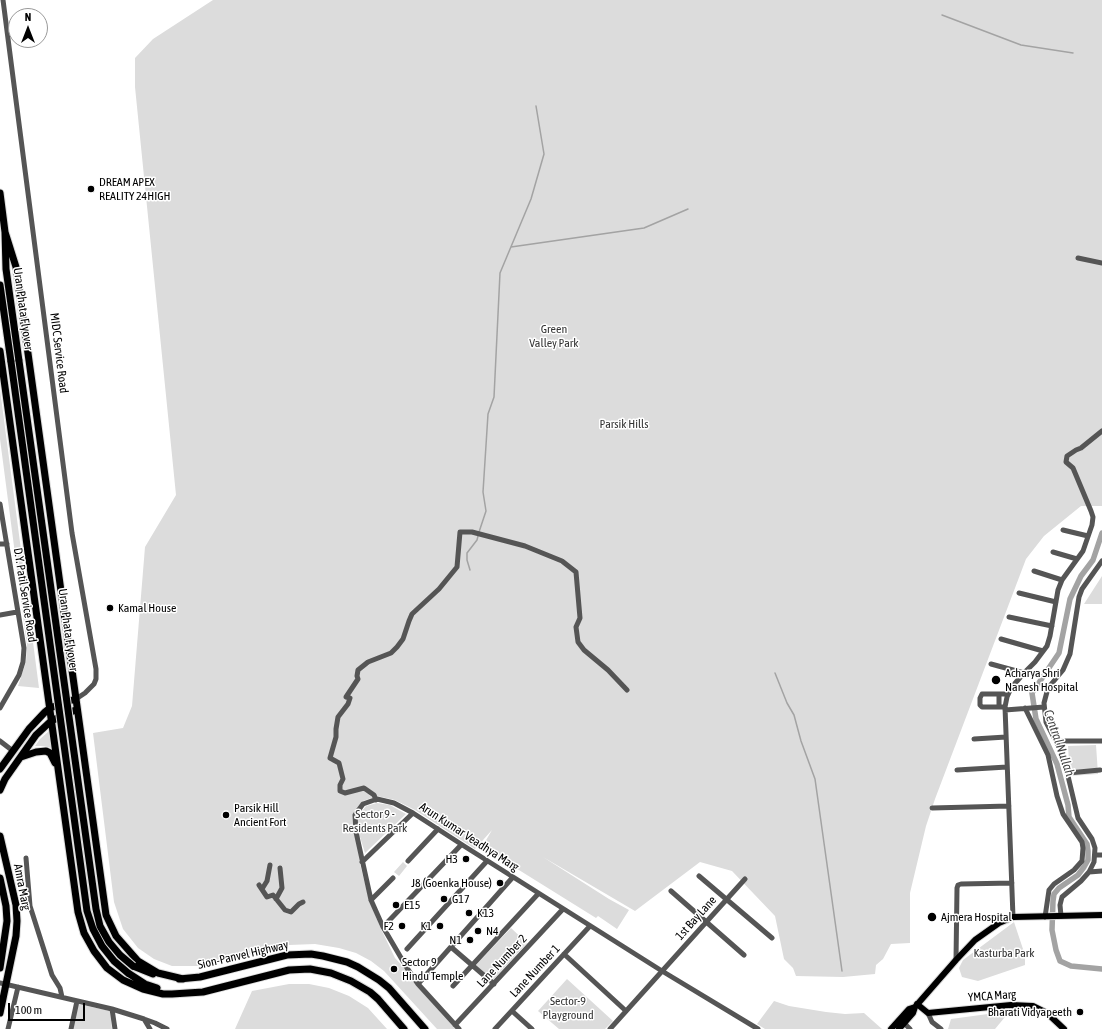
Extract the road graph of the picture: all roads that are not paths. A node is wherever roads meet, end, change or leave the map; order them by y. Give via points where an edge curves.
1 (3, 0) edge
2 (0, 192) edge
3 (5, 232) junction
4 (1078, 258) dead end
5 (1102, 262) edge
6 (0, 285) edge
7 (0, 351) edge
8 (1102, 431) edge
9 (0, 504) edge
10 (0, 511) edge
11 (1063, 530) dead end
12 (1088, 536) junction
13 (0, 544) edge
14 (6, 544) junction
15 (1053, 552) dead end
16 (1077, 559) junction
17 (1102, 561) edge
18 (1034, 571) dead end
19 (1062, 580) junction
20 (1019, 593) dead end
21 (1056, 602) junction
22 (17, 612) junction
23 (0, 615) edge
24 (1009, 617) dead end
25 (1052, 626) junction
26 (1001, 640) dead end
27 (1044, 651) junction
28 (990, 664) dead end
29 (1024, 673) junction
30 (47, 690) junction
31 (627, 690) dead end
32 (86, 693) junction
33 (998, 694) junction
34 (1008, 694) junction
35 (76, 699) junction
36 (999, 707) junction
37 (1042, 707) junction
38 (0, 708) edge
39 (50, 708) junction
40 (1005, 708) junction
41 (1025, 708) junction
42 (77, 710) junction
43 (51, 721) junction
44 (29, 729) junction
45 (1006, 737) junction
46 (974, 739) dead end
47 (0, 741) edge
48 (1057, 741) junction
49 (1102, 741) edge
50 (13, 751) junction
51 (21, 758) junction
52 (58, 768) junction
53 (1008, 768) junction
54 (0, 770) edge
55 (957, 770) dead end
56 (1100, 770) dead end
57 (1068, 773) junction
58 (0, 790) edge
59 (376, 800) junction
60 (1009, 806) junction
61 (932, 808) dead end
62 (413, 813) junction
63 (438, 829) junction
64 (0, 836) edge
65 (461, 845) junction
66 (1095, 855) junction
67 (1102, 855) edge
68 (26, 858) dead end
69 (408, 861) dead end
70 (487, 861) junction
71 (362, 862) junction
72 (270, 865) dead end
73 (280, 868) dead end
74 (1102, 871) edge
75 (1089, 872) junction
76 (699, 876) dead end
77 (513, 877) junction
78 (0, 878) edge
79 (393, 878) dead end
80 (745, 879) dead end
81 (1012, 883) junction
82 (671, 891) dead end
83 (538, 894) junction
84 (276, 899) junction
85 (726, 899) junction
86 (371, 900) junction
87 (303, 902) dead end
88 (563, 909) junction
89 (1102, 915) edge
90 (1046, 916) junction
91 (1060, 916) junction
92 (1014, 917) junction
93 (706, 922) junction
94 (590, 926) junction
95 (383, 927) junction
96 (772, 938) dead end
97 (451, 946) junction
98 (407, 949) dead end
99 (564, 954) junction
100 (744, 955) dead end
101 (956, 960) junction
102 (472, 966) junction
103 (0, 968) edge
104 (662, 972) junction
105 (183, 979) junction
106 (3, 984) edge
107 (418, 984) junction
108 (494, 984) junction
109 (453, 986) dead end
110 (18, 987) junction
111 (183, 994) junction
112 (62, 997) junction
113 (77, 1001) junction
114 (916, 1006) junction
115 (112, 1009) junction
116 (512, 1011) junction
117 (626, 1011) junction
118 (0, 1013) edge
119 (928, 1013) junction
120 (144, 1019) junction
121 (904, 1023) junction
122 (457, 1027) edge
123 (8, 1029) edge
124 (71, 1029) edge
125 (115, 1029) edge
126 (150, 1029) edge
127 (167, 1029) edge
128 (404, 1029) edge
129 (425, 1029) edge
130 (495, 1029) edge
131 (532, 1029) edge
132 (610, 1029) edge
133 (758, 1029) edge
134 (891, 1029) edge
135 (899, 1029) edge
136 (910, 1029) edge
137 (941, 1029) edge
138 (1064, 1029) edge

1 - 32 street, MIDC Service Road via 72,533 96,669 94,684
2 - 3 highway
3 - 35 highway via 16,267
3 - 105 highway, Uran Phata Flyover, bridge via 6,269 100,926 120,955 134,966 157,976
4 - 5 street
6 - 111 highway, Uran Phata Flyover, bridge via 87,911 102,946 114,961 136,979 168,992
7 - 30 highway
8 - 12 street via 1067,456 1066,462 1073,468 1093,518
9 - 10 street, D.Y. Patil Service Road
10 - 14 street, D.Y. Patil Service Road
11 - 12 street
12 - 16 street
13 - 14 street
14 - 22 street, D.Y. Patil Service Road
15 - 16 street
16 - 19 street
17 - 37 street via 1081,593 1070,654 1063,670 1048,688
18 - 19 street
19 - 21 street
20 - 21 street
21 - 25 street
22 - 23 street
22 - 38 street, D.Y. Patil Service Road via 24,648 23,662 20,675
24 - 25 street
25 - 27 street
26 - 27 street
27 - 29 street
28 - 29 street
29 - 34 street
30 - 39 highway
30 - 44 highway via 42,709
31 - 59 street via 578,642 576,627 580,618 576,572 562,561 525,546 482,534 460,532 457,567 439,589 412,614 404,639 398,647 358,670 358,679 346,697 350,698 338,717 330,758 339,763 343,779 340,791 345,793 364,788 374,795
32 - 35 street, MIDC Service Road
32 - 42 street
33 - 34 street
33 - 36 street
33 - 36 street via 982,694 980,705
34 - 40 street
35 - 39 highway
35 - 42 highway
36 - 40 street
37 - 41 street
37 - 48 street via 1046,722
39 - 43 highway
39 - 44 highway
40 - 41 street
40 - 45 street
41 - 90 street via 1048,755 1057,796 1064,814 1082,842 1083,848 1082,861 1049,890
42 - 43 highway
42 - 105 highway via 109,923 121,943 138,961 158,973
43 - 51 highway via 36,735
43 - 52 highway
44 - 50 highway
45 - 46 street
45 - 53 street
47 - 50 street
48 - 49 street
48 - 57 street via 1064,755
50 - 54 highway
51 - 52 highway via 46,751
51 - 58 highway
52 - 111 highway via 78,912 88,942 107,968 123,980 152,992
53 - 55 street
53 - 60 street
56 - 57 street
57 - 66 street via 1078,818 1092,839
59 - 62 street, Arun Kumar Veadhya Marg via 394,803
59 - 71 street via 363,804 355,815
60 - 61 street
60 - 81 street
62 - 63 street, Arun Kumar Veadhya Marg
62 - 71 street
63 - 65 street, Arun Kumar Veadhya Marg
63 - 69 street
64 - 106 highway, Amra Marg via 16,905 16,936
65 - 70 street, Arun Kumar Veadhya Marg
65 - 95 street
66 - 67 street
66 - 75 street
68 - 112 street via 30,906 52,975
70 - 77 street, Arun Kumar Veadhya Marg
70 - 98 street
71 - 86 street
72 - 84 street via 267,881 260,887 268,897 273,895
73 - 84 street via 282,888
74 - 75 street
75 - 91 street via 1062,897
76 - 85 street
77 - 83 street, Arun Kumar Veadhya Marg
77 - 97 street
78 - 103 highway, Amra Marg via 7,921
79 - 86 street
80 - 85 street, 1st Bay Lane
81 - 92 street
81 - 101 street via 958,885
82 - 93 street
83 - 88 street, Arun Kumar Veadhya Marg
83 - 102 street
84 - 87 street via 285,910 291,912
85 - 93 street, 1st Bay Lane
85 - 96 street
86 - 95 street
88 - 94 street, Arun Kumar Veadhya Marg
88 - 108 street, Lane Number 2
89 - 91 main road
90 - 91 main road
90 - 92 main road
92 - 101 main road via 988,930
93 - 100 street
93 - 104 street, 1st Bay Lane
94 - 99 street, Lane Number 1
94 - 104 street, Arun Kumar Veadhya Marg
95 - 107 street via 397,954
97 - 102 street
97 - 107 street
99 - 116 street, Lane Number 1
99 - 117 street
101 - 114 main road
102 - 108 street
102 - 109 street
104 - 117 street, 1st Bay Lane
104 - 133 street, Arun Kumar Veadhya Marg
105 - 129 highway, Sion-Panvel Highway via 204,976 274,957 299,954 324,956 353,965 379,980
106 - 110 street
106 - 118 highway, Amra Marg
107 - 122 street
108 - 122 street, Lane Number 2
110 - 112 street
110 - 123 street
111 - 128 highway, Sion-Panvel Highway via 203,992 288,970 310,969 342,976 361,986 378,999
112 - 113 street
113 - 115 street
113 - 124 street
114 - 119 main road
114 - 121 main road via 914,1013
114 - 134 main road via 909,1009
115 - 120 street
115 - 125 street
116 - 130 street, Lane Number 1
116 - 131 street
117 - 132 street, 1st Bay Lane
119 - 137 street via 932,1022
119 - 138 main road, YMCA Marg via 1011,1005 1033,1006 1047,1013
120 - 126 street
120 - 127 street
121 - 135 main road
121 - 136 street

